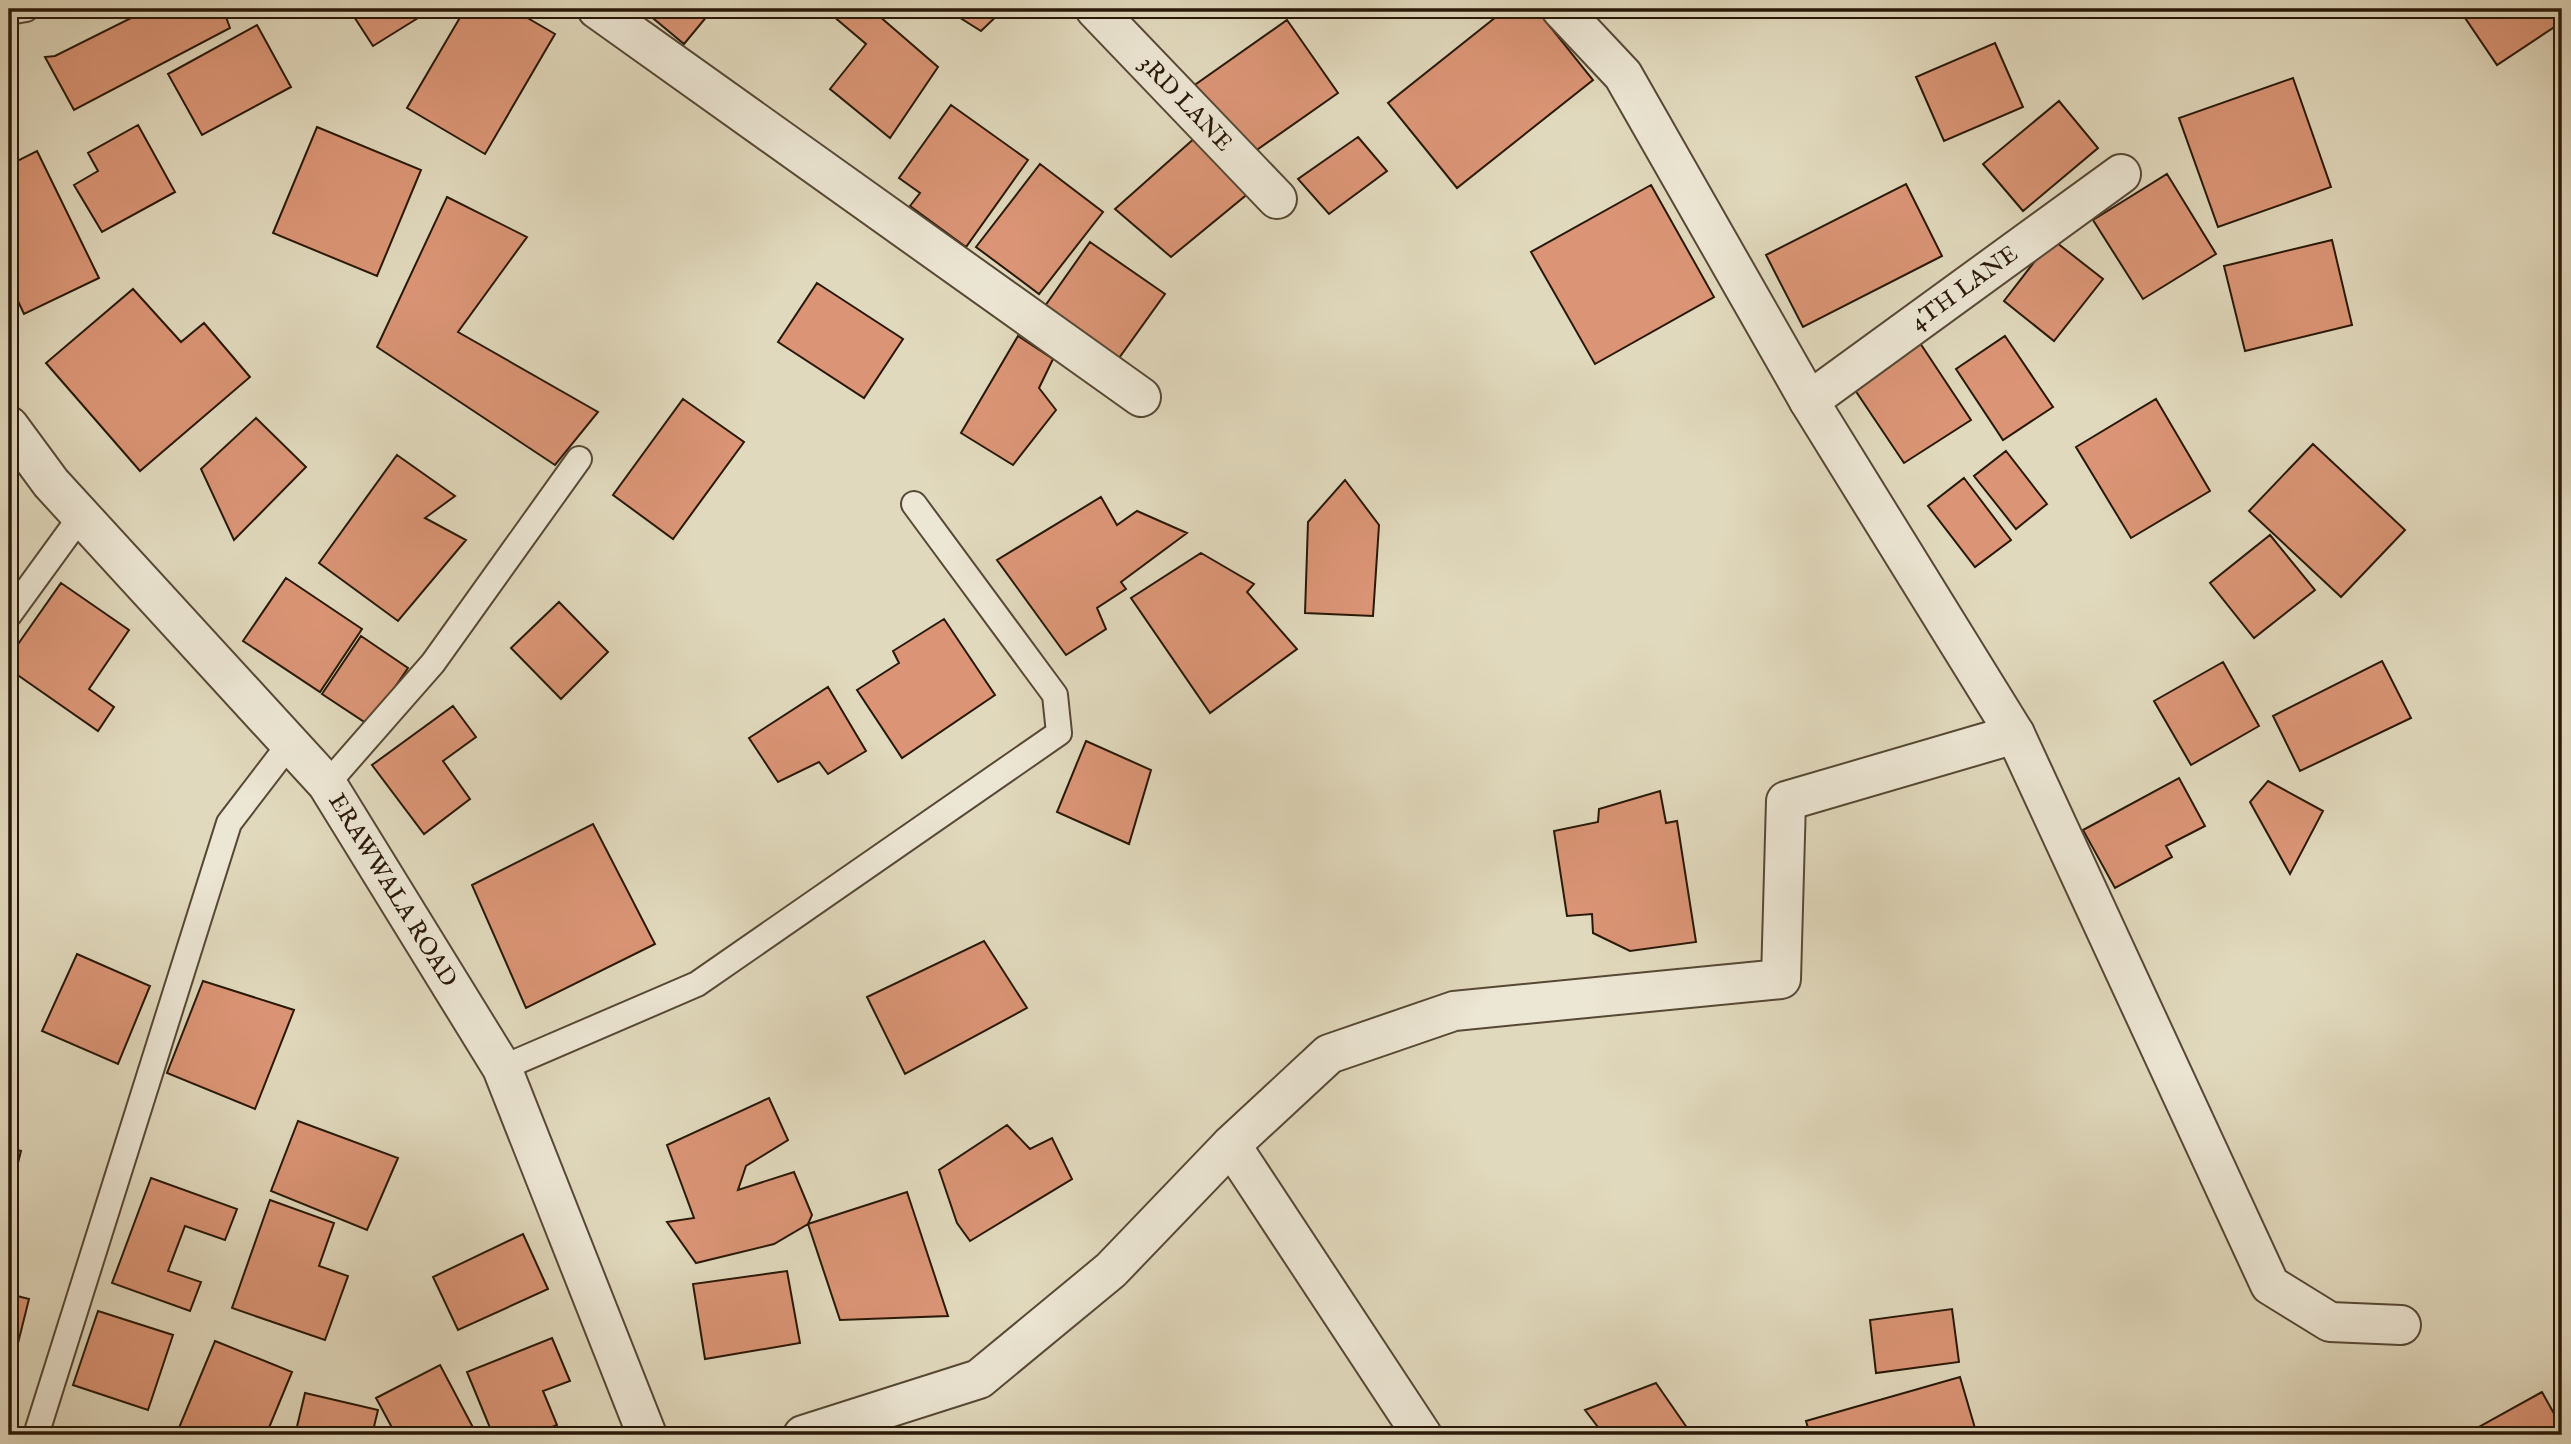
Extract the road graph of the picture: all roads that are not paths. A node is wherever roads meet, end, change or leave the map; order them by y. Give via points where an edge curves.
1 (26, 9) edge
2 (597, 9) edge
3 (1095, 9) edge
4 (1561, 9) edge
5 (9, 12) edge
6 (2121, 174) dead end
7 (1277, 199) dead end
8 (1141, 397) dead end
9 (1809, 401) junction
10 (9, 426) edge
11 (579, 459) dead end
12 (914, 504) dead end
13 (81, 516) junction
14 (9, 615) edge
15 (2015, 734) junction
16 (291, 742) junction
17 (327, 784) junction
18 (502, 1068) junction
19 (1231, 1145) junction
20 (2401, 1325) dead end
21 (36, 1435) edge
22 (647, 1435) edge
23 (803, 1435) edge
24 (1422, 1435) edge

1 - 5 lane
2 - 8 street
3 - 7 street, 3RD LANE
4 - 9 street via 1623,75
6 - 9 street, 4TH LANE
9 - 15 street
10 - 13 street, ERAWWALA ROAD
11 - 17 lane via 433,663
12 - 18 lane via 1055,695 1059,733 697,984
13 - 14 lane
13 - 16 street, ERAWWALA ROAD
15 - 19 street via 1786,801 1781,979 1454,1012 1329,1054
15 - 20 street via 2270,1285 2330,1322
16 - 17 street, ERAWWALA ROAD
16 - 21 lane via 229,823
17 - 18 street, ERAWWALA ROAD
18 - 22 street, ERAWWALA ROAD
19 - 23 street via 1111,1270 979,1379
19 - 24 street

